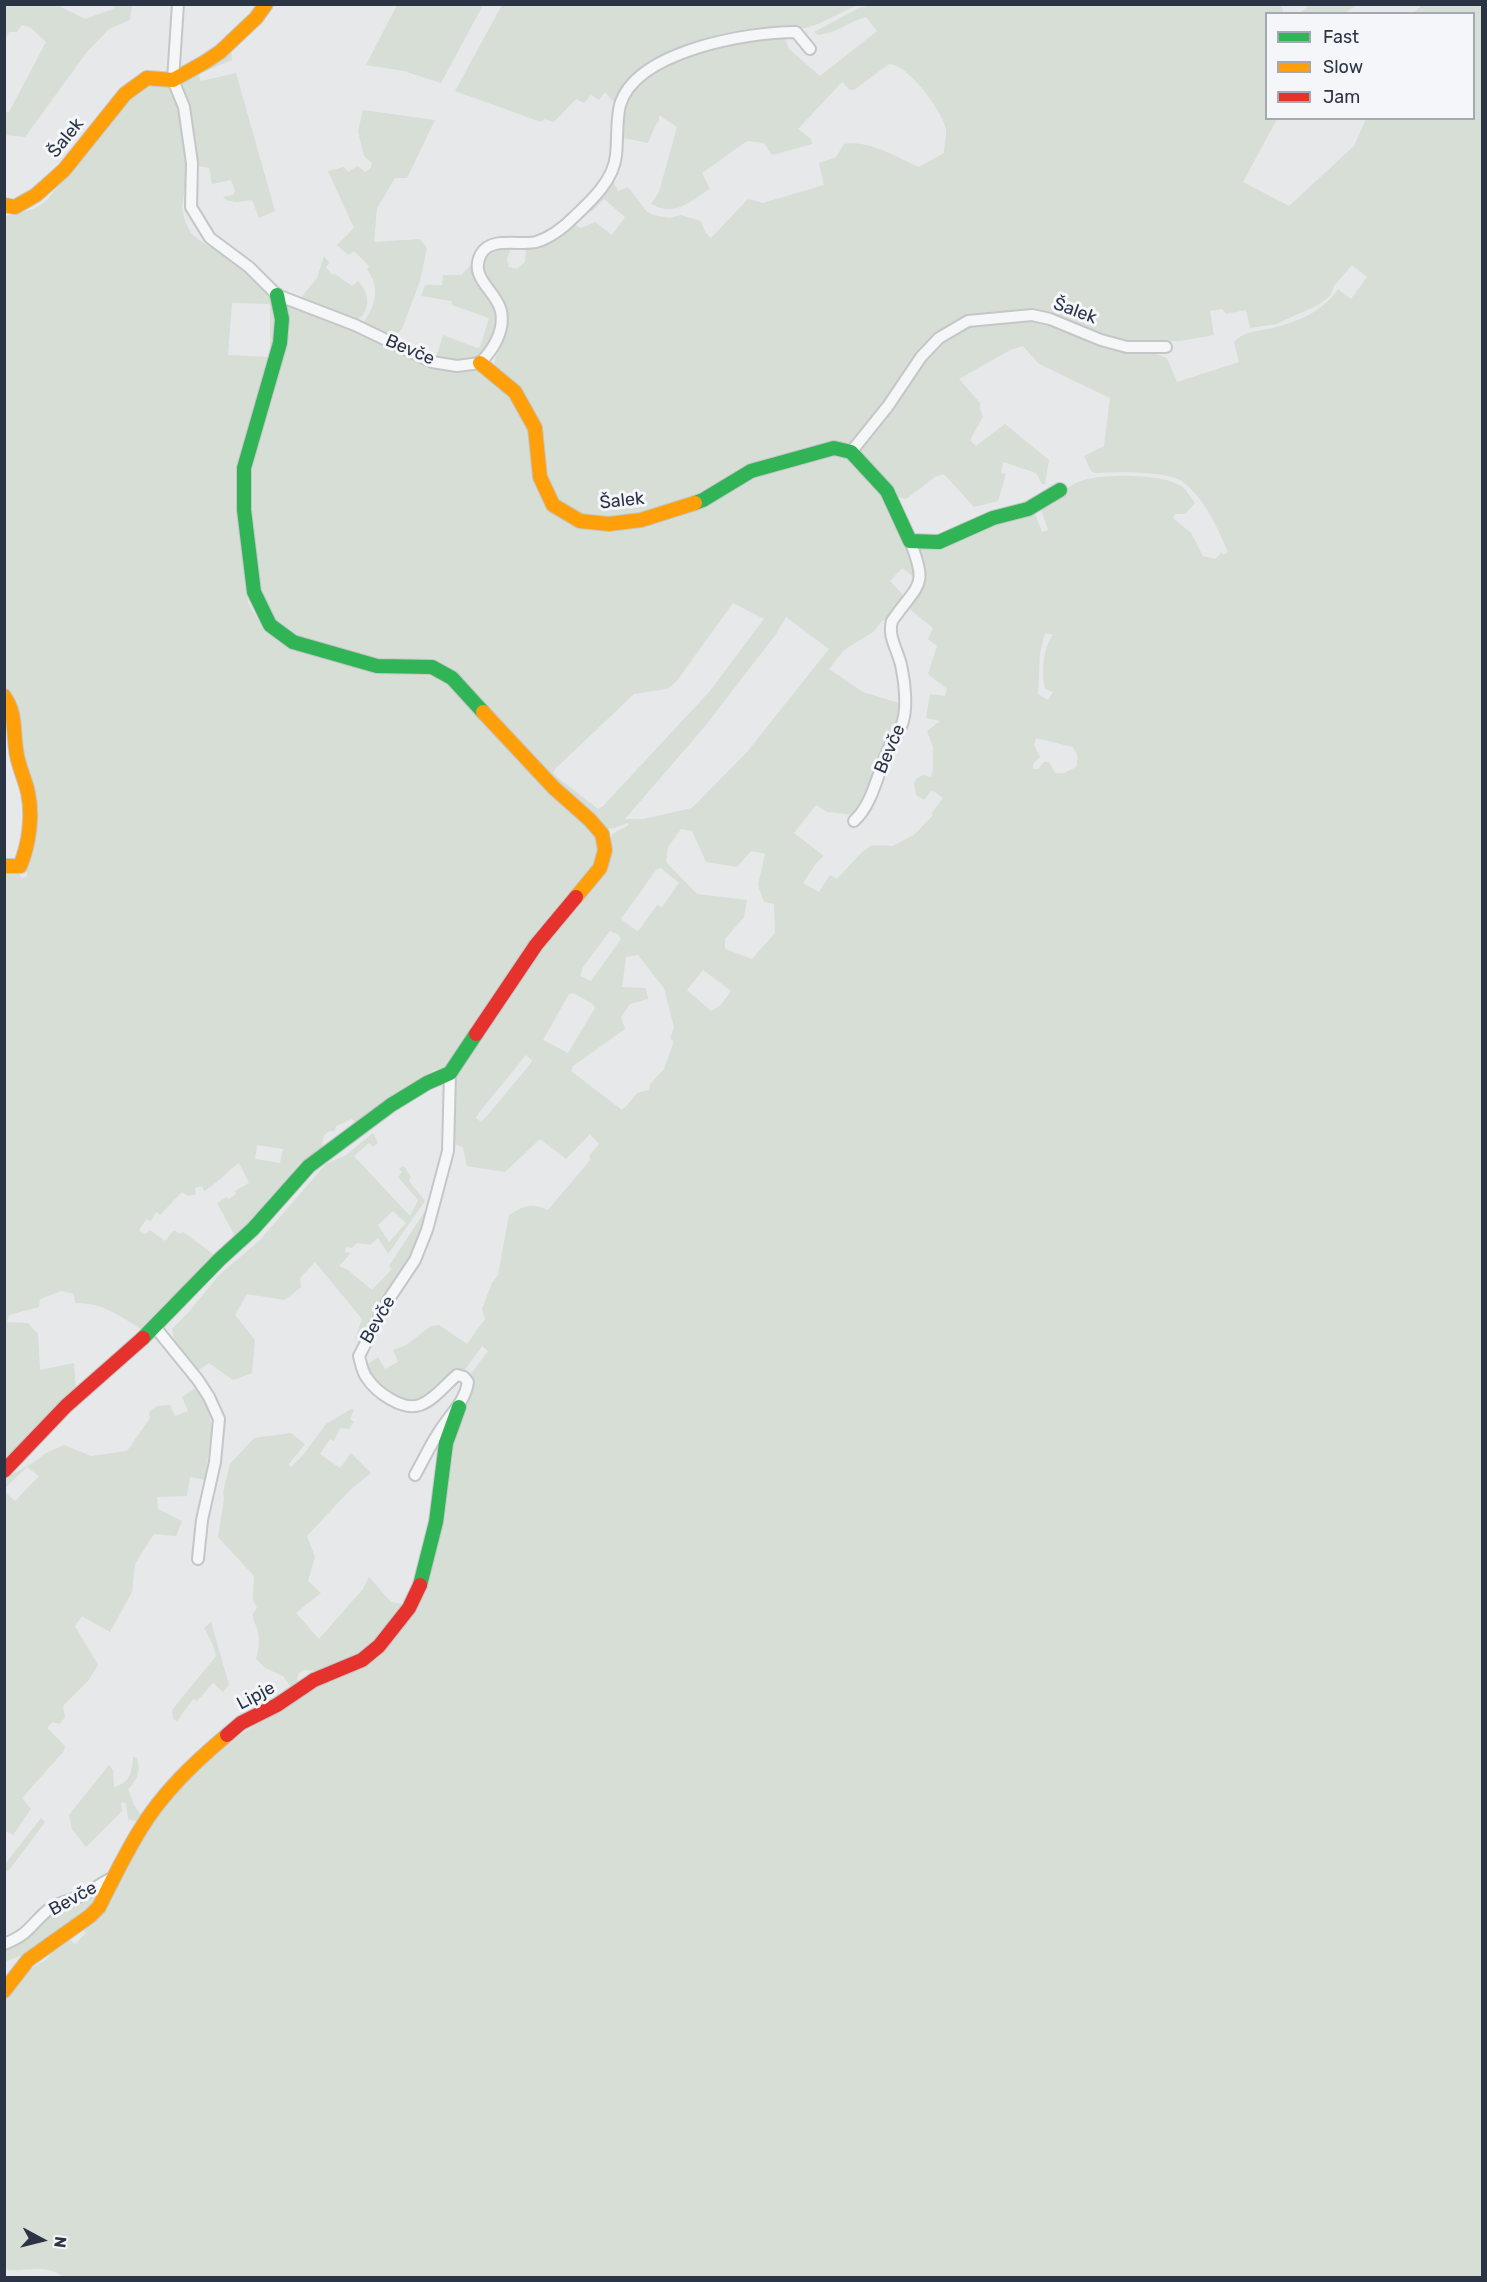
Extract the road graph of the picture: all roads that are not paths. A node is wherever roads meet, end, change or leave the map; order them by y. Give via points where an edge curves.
1 (178, 4) edge
2 (266, 4) edge
3 (810, 49) dead end
4 (173, 80) junction
5 (4, 205) edge
6 (277, 295) junction
7 (1166, 347) dead end
8 (480, 363) junction
9 (851, 452) junction
10 (1060, 490) dead end
11 (910, 541) junction
12 (4, 696) edge
13 (854, 820) dead end
14 (4, 866) edge
15 (450, 1073) junction
16 (155, 1327) junction
17 (459, 1407) junction
18 (4, 1471) edge
19 (415, 1475) dead end
20 (198, 1559) dead end
21 (115, 1877) junction
22 (4, 1944) edge
23 (4, 1991) edge

1 - 4 street
2 - 4 street via 220,52
3 - 8 street via 796,32 734,38 671,59 634,81 621,104 616,157 607,182 550,237 535,243 493,245 481,253 479,274 501,311 495,346
4 - 5 street, Šalek via 147,78 125,93 64,170 36,195 15,207
4 - 6 street, Bevče via 184,107 192,163 191,207 210,238 249,267
6 - 8 street, Bevče via 355,325 432,362 457,366
6 - 15 street via 282,319 280,343 244,468 244,510 254,592 270,625 293,642 348,659 377,666 432,667 452,678 602,834 605,850 600,868 536,945
7 - 9 street, Šalek via 1127,346 1101,340 1032,315 968,321 939,338 921,357
8 - 9 street, Šalek via 515,392 535,428 540,477 553,505 580,521 609,524 641,520 703,500 751,471 834,448
9 - 11 street via 887,491
10 - 11 street via 1028,509 993,518 939,542
11 - 13 street, Bevče via 919,562 921,581 890,627 902,668 903,722 872,791
12 - 14 street via 13,706 17,757 29,800 26,854 20,866
15 - 16 street via 391,1106 309,1166 253,1229
15 - 17 street, Bevče via 448,1151 428,1230 415,1260 387,1302 359,1356 367,1379 404,1405 417,1406 457,1375 464,1377 467,1392
16 - 18 street via 66,1406
16 - 20 street via 198,1380 219,1419
17 - 19 street, Bevče via 443,1425
17 - 21 street, Lipje via 446,1443 436,1522 422,1580 410,1608 362,1660 314,1680 241,1723 200,1758 140,1829
21 - 22 street, Bevče via 79,1897 64,1900 48,1910 26,1934
21 - 23 street, Lipje via 90,1916 28,1960

